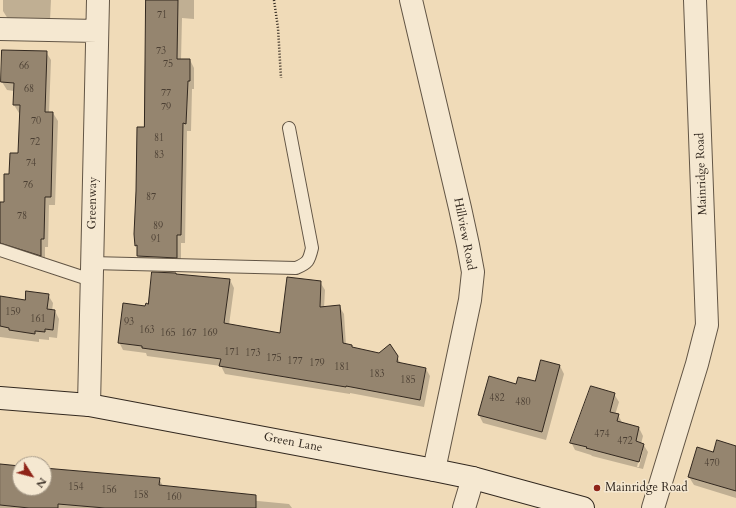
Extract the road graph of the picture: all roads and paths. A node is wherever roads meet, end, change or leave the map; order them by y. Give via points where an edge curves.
1 (98, 0) edge
2 (274, 0) edge
3 (412, 0) edge
4 (695, 0) edge
5 (0, 29) edge
6 (97, 31) junction
7 (281, 78) dead end
8 (289, 128) dead end
9 (0, 250) edge
10 (91, 272) junction
11 (0, 398) edge
12 (89, 405) junction
13 (434, 470) junction
14 (473, 478) junction
15 (464, 508) edge
16 (583, 508) edge
17 (653, 508) edge

1 - 6 street, Greenway
2 - 7 path
3 - 13 street, Hillview Road via 473,272 470,300
4 - 17 street, Mainridge Road via 707,325
5 - 6 street
6 - 10 street, Greenway
8 - 10 lane via 312,248 304,265 296,268
9 - 10 lane
10 - 12 street, Greenway
11 - 12 street, Green Lane
12 - 13 street, Green Lane
13 - 14 street, Green Lane
14 - 15 street
14 - 16 street, Green Lane

